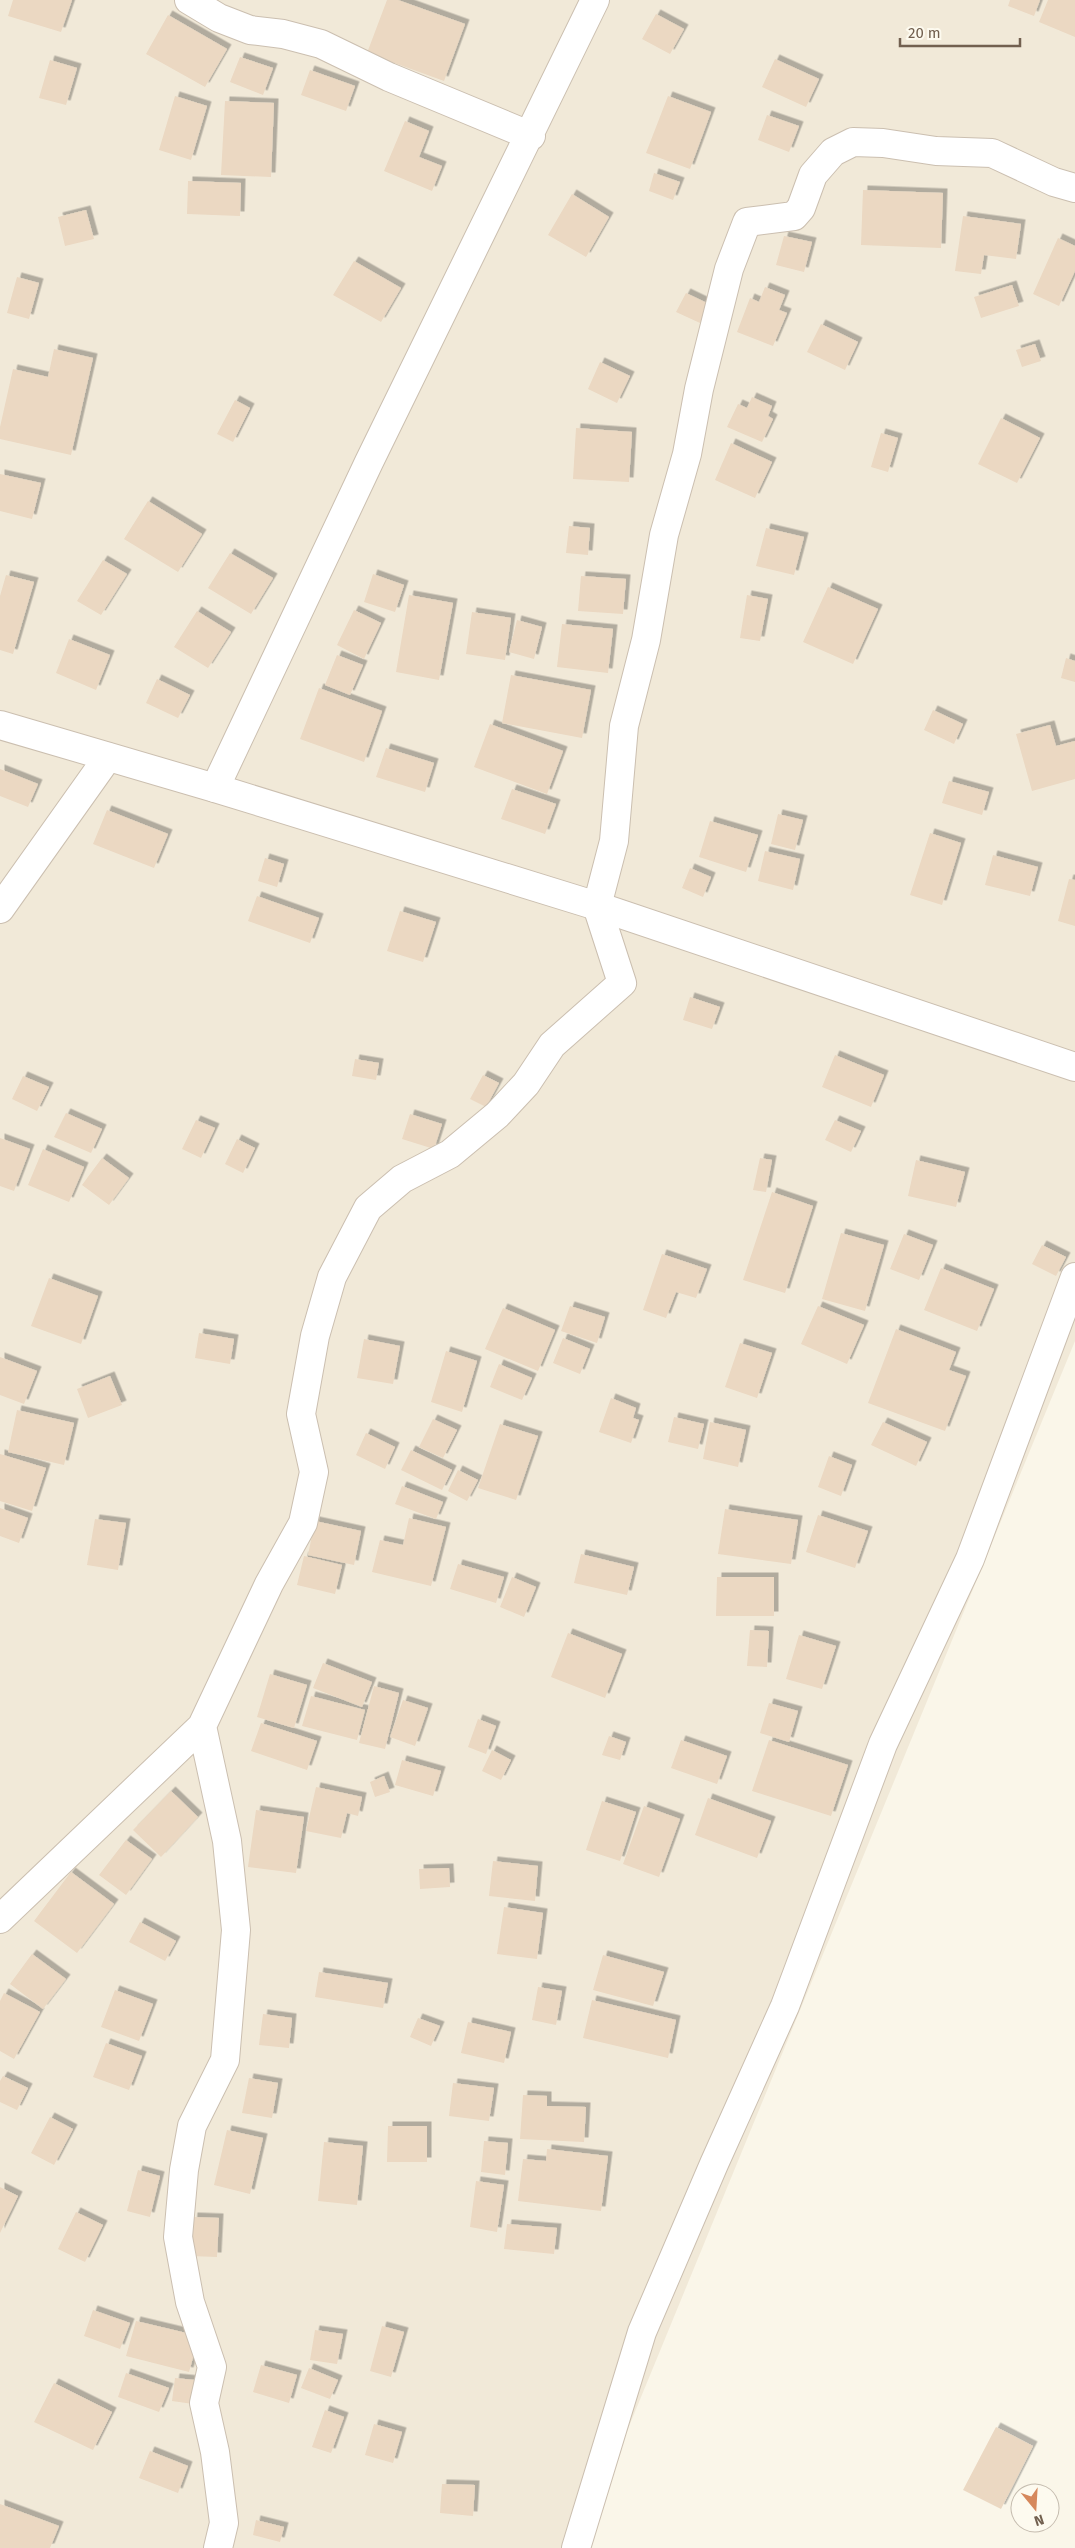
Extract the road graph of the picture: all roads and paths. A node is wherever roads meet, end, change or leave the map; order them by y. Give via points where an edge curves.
1 (189, 0) edge
2 (596, 0) edge
3 (531, 136) junction
4 (1075, 188) edge
5 (0, 725) edge
6 (108, 757) junction
7 (215, 788) junction
8 (597, 906) junction
9 (0, 908) edge
10 (1075, 1067) edge
11 (1075, 1277) edge
12 (202, 1726) junction
13 (0, 1919) edge
14 (218, 2548) edge
15 (576, 2548) edge

1 - 3 street via 219,18 250,30 321,44 388,77
2 - 3 street
3 - 7 street via 369,462
4 - 8 street via 1054,182 992,153 853,142 833,152 813,175 801,208 794,216 747,222 729,269 699,389 687,454 664,535 646,640 624,726 614,841
5 - 6 street
6 - 7 street
6 - 9 street
7 - 8 street
8 - 10 street
8 - 12 street via 622,983 552,1045 526,1084 497,1115 450,1154 402,1179 368,1208 349,1240 332,1277 315,1336 301,1414 314,1472 303,1523 268,1584
11 - 15 street via 970,1559 882,1744 785,2006 642,2332
12 - 13 street
12 - 14 street via 227,1840 235,1938 225,2060 192,2126 178,2237 190,2302 212,2367 204,2403 215,2452 224,2523

